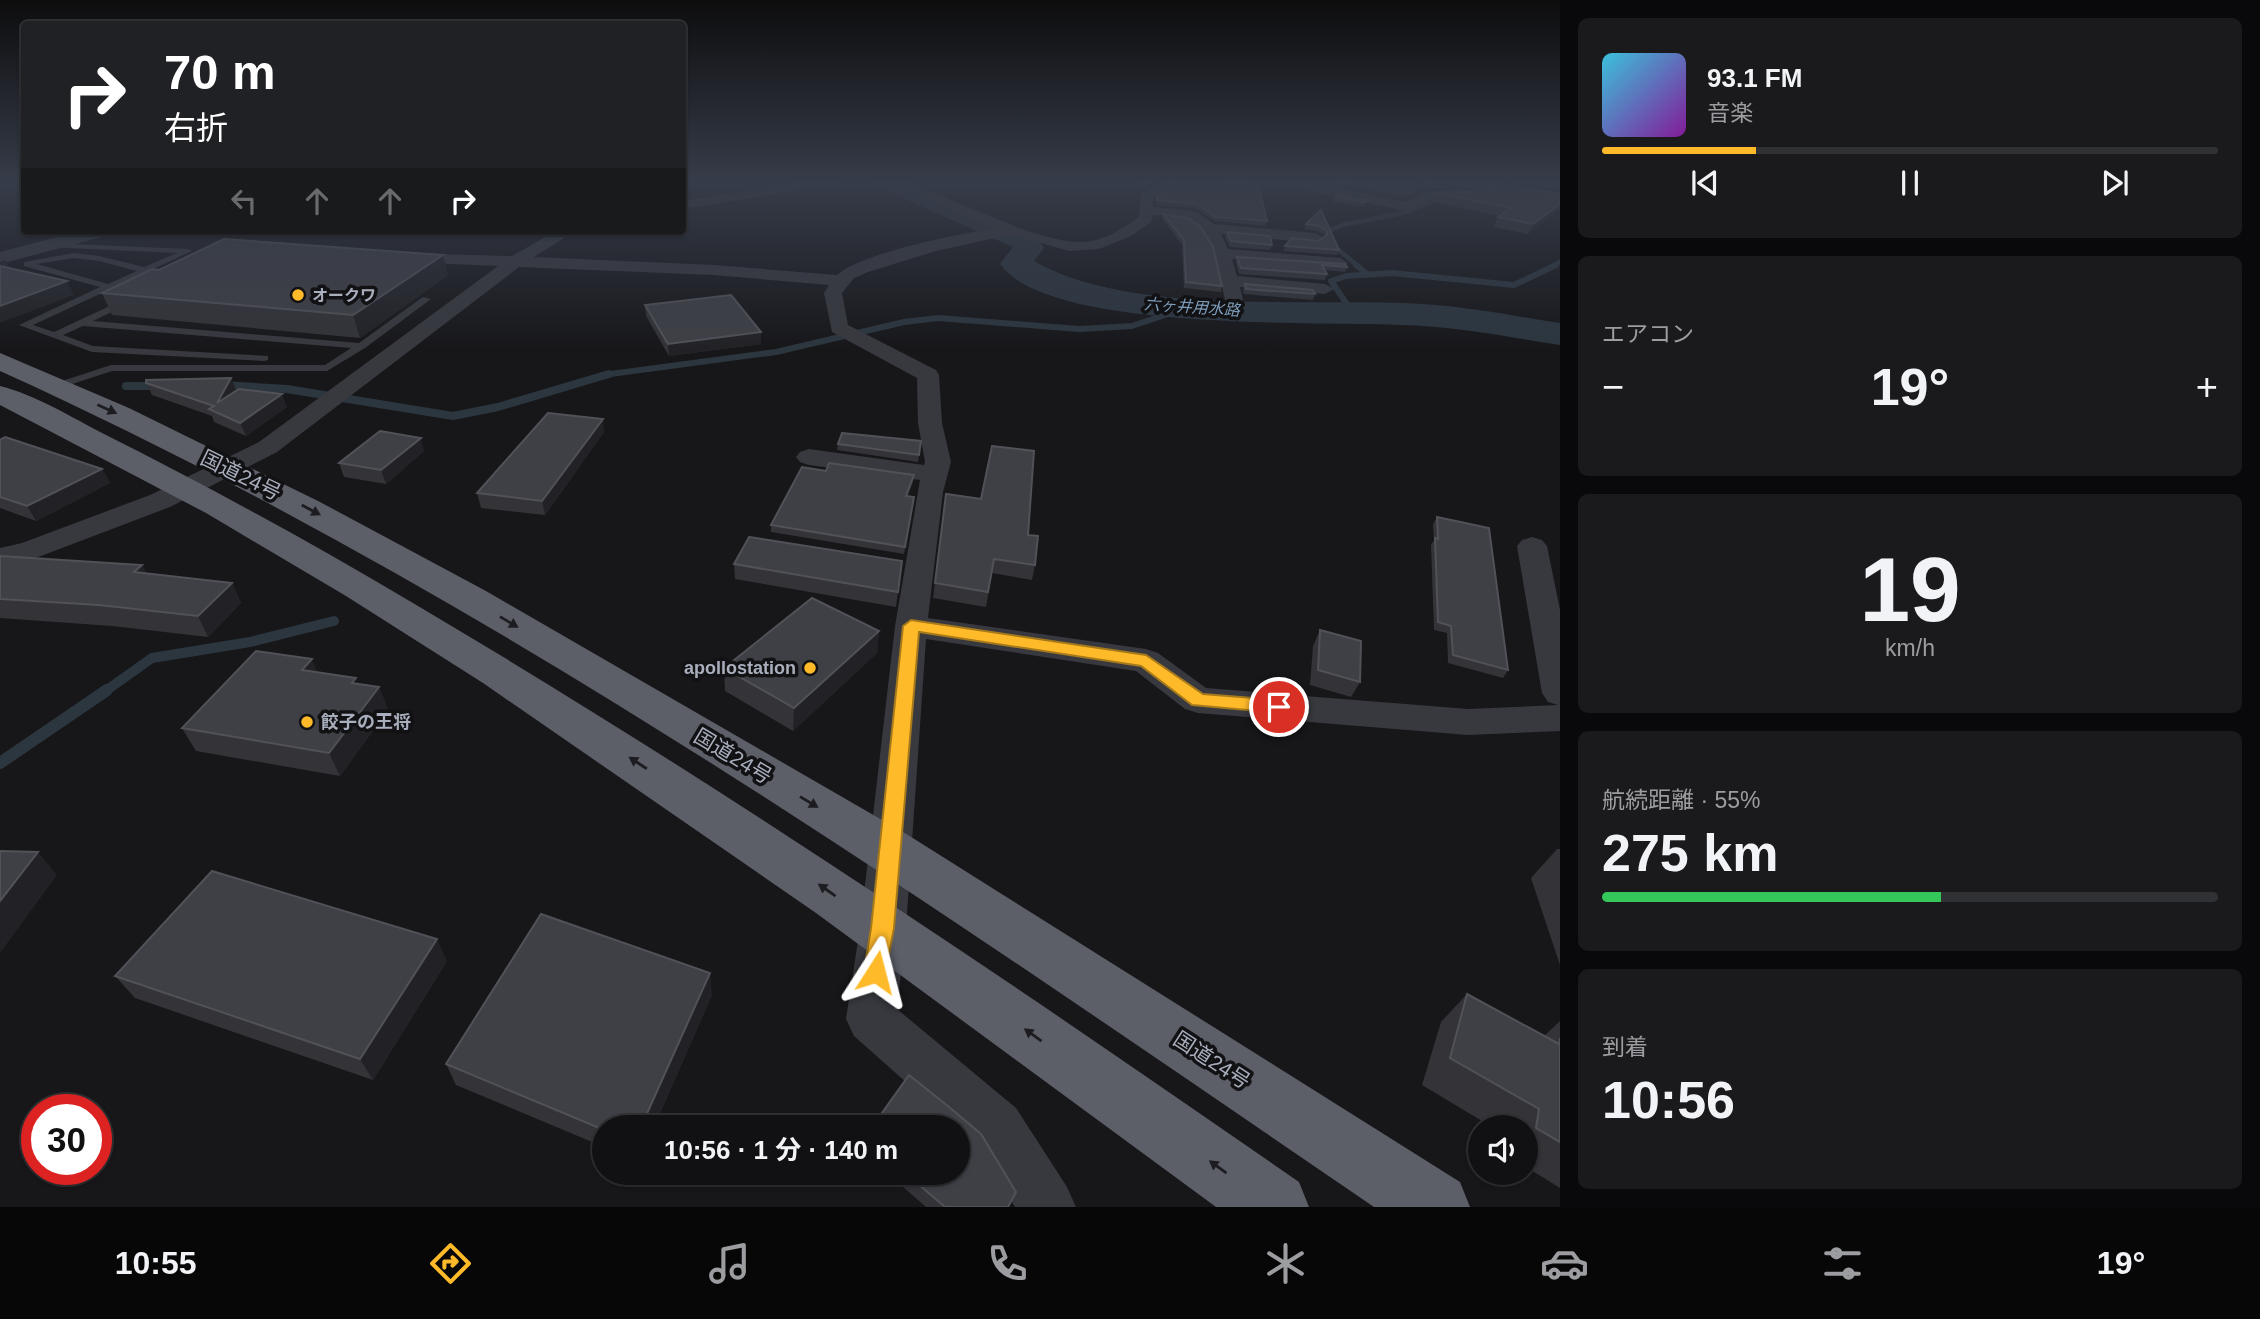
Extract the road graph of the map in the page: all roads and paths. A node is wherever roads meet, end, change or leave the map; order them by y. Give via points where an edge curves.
1 (82, 236) edge
2 (557, 236) edge
3 (983, 236) edge
4 (1031, 236) edge
5 (1118, 236) edge
6 (1212, 236) edge
7 (1297, 236) edge
8 (1315, 238) edge
9 (49, 245) junction
10 (188, 251) junction
11 (200, 252) edge
12 (1221, 253) junction
13 (381, 256) edge
14 (0, 258) edge
15 (516, 261) junction
16 (1340, 263) edge
17 (144, 270) junction
18 (841, 281) junction
19 (1229, 281) junction
20 (109, 286) junction
21 (1325, 289) dead end
22 (141, 294) edge
23 (426, 299) edge
24 (1234, 300) dead end
25 (82, 323) junction
26 (209, 333) junction
27 (54, 336) junction
28 (300, 341) junction
29 (360, 346) junction
30 (179, 354) junction
31 (264, 358) junction
32 (0, 361) edge
33 (245, 367) junction
34 (57, 386) junction
35 (0, 394) edge
36 (809, 457) dead end
37 (225, 467) junction
38 (934, 474) junction
39 (183, 488) junction
40 (1532, 546) dead end
41 (0, 557) edge
42 (911, 626) junction
43 (1560, 694) edge
44 (1560, 718) edge
45 (890, 850) junction
46 (883, 928) junction
47 (1047, 1207) edge
48 (1274, 1207) edge
49 (1435, 1207) edge

1 - 9 street
2 - 15 street
3 - 18 street via 875,263
4 - 5 street via 1058,244 1096,246
6 - 12 street
7 - 8 street
9 - 10 lane
9 - 14 street
10 - 11 lane
10 - 17 lane
12 - 16 street
12 - 19 street
13 - 15 street
15 - 18 street via 776,273
15 - 37 street via 268,447
17 - 20 lane
17 - 20 lane via 85,254 59,254 27,264
18 - 38 street via 833,293 839,328 929,375 930,424 938,461
19 - 21 street
19 - 24 street
20 - 27 lane via 24,325
22 - 25 lane
23 - 29 lane
25 - 26 lane
25 - 27 lane
26 - 28 lane
26 - 30 lane
27 - 30 lane via 92,349
28 - 29 lane
28 - 31 lane
29 - 33 lane via 327,368
30 - 31 lane
31 - 33 lane
32 - 34 highway, 国道24号
33 - 34 lane via 111,368
34 -> 37 highway, 国道24号
35 - 39 highway, 国道24号
36 - 38 street
37 - 39 street
37 -> 45 highway, 国道24号 via 472,600
38 - 42 street via 906,566
39 - 41 street via 31,550
46 -> 39 highway, 国道24号 via 721,816 408,614 260,527
40 - 43 street
42 - 44 street via 1146,661 1198,700 1468,722
42 - 45 street
45 - 46 street
45 - 49 highway, 国道24号
46 - 47 street via 871,1019 997,1127
48 -> 46 highway, 国道24号

